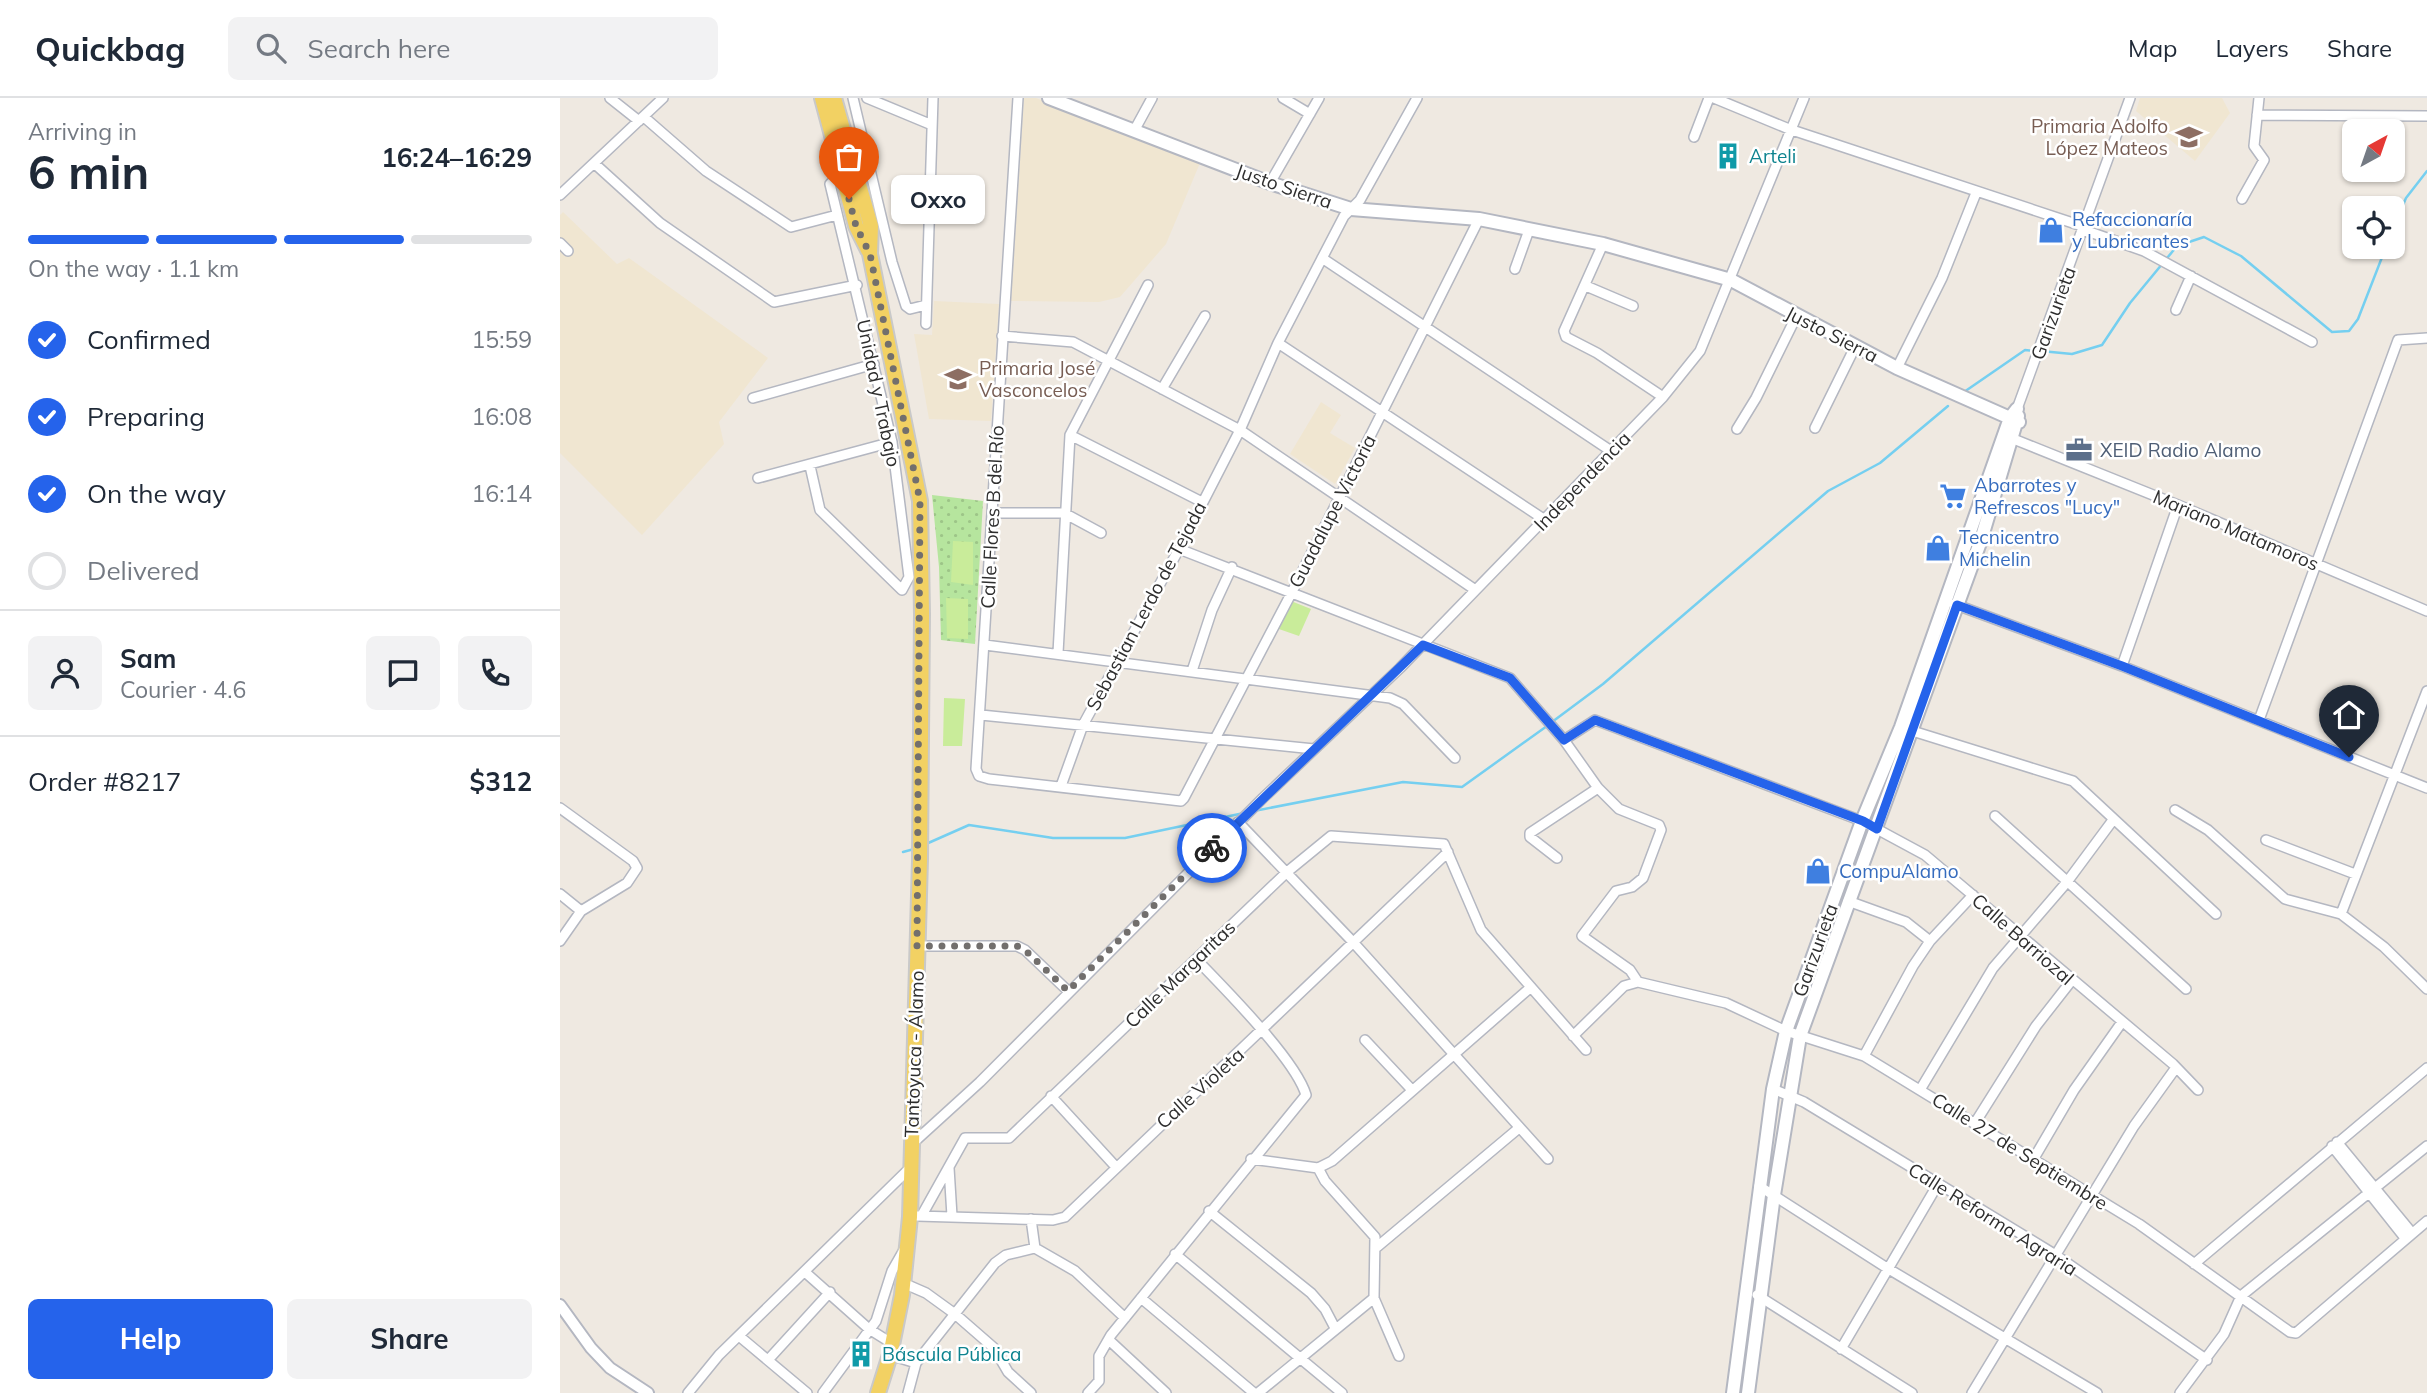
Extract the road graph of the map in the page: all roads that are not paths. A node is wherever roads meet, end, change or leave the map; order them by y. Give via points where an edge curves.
1 (610, 98) edge
2 (663, 98) edge
3 (822, 98) edge
4 (834, 98) edge
5 (853, 98) edge
6 (867, 98) edge
7 (933, 98) edge
8 (1018, 98) edge
9 (1049, 98) edge
10 (1152, 98) edge
11 (1283, 98) edge
12 (1319, 98) edge
13 (1418, 98) edge
14 (1709, 98) edge
15 (1714, 98) edge
16 (1804, 98) edge
17 (2130, 98) edge
18 (2259, 98) edge
19 (1310, 114) junction
20 (2257, 115) junction
21 (2427, 116) edge
22 (642, 119) junction
23 (932, 125) junction
24 (1789, 129) junction
25 (1134, 131) junction
26 (1694, 137) dead end
27 (595, 164) junction
28 (847, 171) junction
29 (1270, 183) junction
30 (1976, 193) junction
31 (560, 195) edge
32 (2242, 199) dead end
33 (1351, 209) junction
34 (837, 215) junction
35 (1479, 219) junction
36 (2085, 228) junction
37 (1529, 230) junction
38 (560, 243) edge
39 (1602, 244) junction
40 (568, 251) dead end
41 (1322, 258) junction
42 (1515, 269) dead end
43 (2191, 276) junction
44 (1731, 280) junction
45 (857, 285) junction
46 (1148, 285) dead end
47 (1586, 286) junction
48 (926, 304) junction
49 (1633, 306) dead end
50 (2176, 310) dead end
51 (1205, 316) dead end
52 (1796, 317) junction
53 (926, 324) dead end
54 (1426, 326) junction
55 (1002, 336) junction
56 (2427, 338) edge
57 (2312, 342) dead end
58 (1278, 343) junction
59 (1856, 345) junction
60 (1110, 361) junction
61 (874, 364) junction
62 (1897, 368) junction
63 (1162, 389) junction
64 (1663, 397) junction
65 (753, 398) dead end
66 (1383, 411) junction
67 (2016, 416) junction
68 (1815, 428) dead end
69 (1240, 429) junction
70 (1737, 429) dead end
71 (1070, 435) junction
72 (2009, 437) junction
73 (892, 442) junction
74 (1611, 452) junction
75 (810, 466) junction
76 (758, 478) dead end
77 (1339, 498) junction
78 (1202, 502) junction
79 (2178, 505) junction
80 (992, 513) junction
81 (1064, 513) junction
82 (1545, 520) junction
83 (1101, 533) dead end
84 (1179, 549) junction
85 (2315, 564) junction
86 (1232, 567) junction
87 (1474, 589) junction
88 (1292, 592) junction
89 (1952, 603) junction
90 (2427, 611) edge
91 (985, 645) junction
92 (1423, 645) junction
93 (1058, 653) junction
94 (1117, 662) junction
95 (2122, 666) junction
96 (1192, 671) junction
97 (1247, 679) junction
98 (2427, 691) edge
99 (1373, 695) junction
100 (981, 715) junction
101 (2259, 720) junction
102 (1083, 725) junction
103 (1906, 729) junction
104 (1561, 737) junction
105 (1216, 738) junction
106 (1314, 749) junction
107 (1454, 758) dead end
108 (2394, 775) junction
109 (1061, 786) junction
110 (1598, 788) junction
111 (2427, 788) edge
112 (560, 808) edge
113 (2175, 810) dead end
114 (1995, 816) dead end
115 (1240, 820) junction
116 (2113, 820) junction
117 (1863, 821) junction
118 (1877, 829) junction
119 (2266, 840) dead end
120 (1448, 852) junction
121 (1557, 858) dead end
122 (1287, 872) junction
123 (2355, 874) junction
124 (2067, 882) junction
125 (560, 894) edge
126 (1973, 895) junction
127 (1848, 901) junction
128 (581, 911) junction
129 (2216, 914) dead end
130 (2341, 914) junction
131 (2022, 938) junction
132 (560, 941) edge
133 (1930, 941) junction
134 (1353, 942) junction
135 (917, 946) junction
136 (1196, 959) junction
137 (2072, 980) junction
138 (1638, 982) junction
139 (1531, 986) junction
140 (2186, 989) dead end
141 (2427, 989) edge
142 (1068, 991) junction
143 (2122, 1023) junction
144 (1786, 1031) junction
145 (1262, 1032) junction
146 (1573, 1036) junction
147 (1800, 1036) junction
148 (1365, 1040) dead end
149 (1586, 1051) dead end
150 (1455, 1055) junction
151 (1864, 1056) junction
152 (2427, 1068) edge
153 (2175, 1069) junction
154 (1773, 1089) junction
155 (1412, 1090) junction
156 (1920, 1090) junction
157 (2198, 1090) dead end
158 (1788, 1095) junction
159 (1051, 1096) junction
160 (1975, 1123) junction
161 (1519, 1128) junction
162 (912, 1144) junction
163 (2335, 1144) junction
164 (2427, 1146) edge
165 (1251, 1159) junction
166 (1548, 1159) dead end
167 (2033, 1160) junction
168 (913, 1165) junction
169 (949, 1166) junction
170 (1116, 1167) junction
171 (1318, 1168) junction
172 (1938, 1184) junction
173 (1759, 1186) junction
174 (2371, 1190) junction
175 (1774, 1195) junction
176 (2090, 1196) junction
177 (1209, 1211) junction
178 (916, 1216) junction
179 (952, 1216) junction
180 (1031, 1219) junction
181 (2427, 1221) edge
182 (2409, 1235) junction
183 (1377, 1247) junction
184 (1035, 1248) junction
185 (905, 1249) junction
186 (1175, 1254) junction
187 (2054, 1254) junction
188 (2194, 1264) junction
189 (1887, 1268) junction
190 (806, 1273) junction
191 (903, 1283) junction
192 (1746, 1288) junction
193 (830, 1292) junction
194 (1760, 1296) junction
195 (2241, 1296) junction
196 (1141, 1298) junction
197 (1374, 1298) junction
198 (560, 1305) edge
199 (955, 1314) junction
200 (1125, 1318) junction
201 (1335, 1328) junction
202 (869, 1329) junction
203 (739, 1336) junction
204 (2005, 1338) junction
205 (1110, 1341) junction
206 (1841, 1349) junction
207 (891, 1350) junction
208 (1399, 1356) dead end
209 (1301, 1359) junction
210 (768, 1360) junction
211 (2207, 1360) junction
212 (916, 1363) junction
213 (648, 1393) edge
214 (688, 1393) edge
215 (807, 1393) edge
216 (823, 1393) edge
217 (878, 1393) edge
218 (908, 1393) edge
219 (1031, 1393) edge
220 (1088, 1393) edge
221 (1166, 1393) edge
222 (1256, 1393) edge
223 (1342, 1393) edge
224 (1733, 1393) edge
225 (1748, 1393) edge
226 (1912, 1393) edge
227 (1972, 1393) edge
228 (2097, 1393) edge
229 (2180, 1393) edge

1 - 22 street
2 - 22 street
3 - 28 main road
4 - 28 main road
5 - 48 street via 906,306
6 - 23 street
7 - 23 street
8 - 55 street, Calle Flores B del Río
9 - 25 main road, Justo Sierra
10 - 25 street
11 - 19 street
12 - 19 street
13 - 33 street
14 - 26 street
15 - 24 street
16 - 24 street, Independencia
17 - 36 street, Garizurieta
18 - 20 street
19 - 29 street
20 - 21 street
20 - 32 street via 2254,146 2264,160 2263,167
22 - 27 street
22 - 34 street via 706,171 791,227
23 - 48 street
24 - 30 street
24 - 44 street, Independencia
25 - 29 main road, Justo Sierra
27 - 31 street
27 - 45 street via 660,223 774,302
28 - 34 street, Unidad y Trabajo via 830,184
28 - 135 main road, Tantoyuca - Álamo via 856,226 870,254 920,501
29 - 33 main road, Justo Sierra
30 - 36 street
30 - 62 street via 1942,278
33 - 35 main road, Justo Sierra
33 - 41 street, Sebastian Lerdo de Tejada
34 - 45 street, Unidad y Trabajo
35 - 37 main road, Justo Sierra
35 - 54 street, Guadalupe Victoria
36 - 43 street
36 - 67 street, Garizurieta
37 - 39 main road, Justo Sierra
37 - 42 street
38 - 40 street
39 - 44 main road, Justo Sierra
39 - 47 street
41 - 54 street
41 - 58 street, Sebastian Lerdo de Tejada
43 - 50 street
43 - 57 street
44 - 52 main road, Justo Sierra
44 - 64 street, Independencia via 1700,351
45 - 61 street, Unidad y Trabajo
46 - 60 street
47 - 49 street
47 - 64 street via 1564,331 1566,337
48 - 53 street
51 - 63 street
52 - 59 main road, Justo Sierra
52 - 70 street
54 - 66 street, Guadalupe Victoria
54 - 74 street
55 - 60 street via 1073,342
55 - 80 street, Calle Flores B del Río
56 - 85 street via 2398,340
58 - 66 street
58 - 69 street, Sebastian Lerdo de Tejada
59 - 62 main road, Justo Sierra
59 - 68 street
60 - 63 street
60 - 71 street
61 - 65 street
61 - 73 street, Unidad y Trabajo
62 - 67 main road, Justo Sierra
63 - 69 street
64 - 74 street, Independencia
66 - 77 street, Guadalupe Victoria
66 - 82 street
67 - 72 main road, Garizurieta
69 - 77 street
69 - 78 street, Sebastian Lerdo de Tejada
71 - 78 street
71 - 81 street
72 - 79 street, Mariano Matamoros
72 - 89 main road, Garizurieta
73 - 75 street
73 - 75 street, Unidad y Trabajo via 909,577 902,590 820,510
74 - 82 street, Independencia
75 - 76 street
77 - 87 street
77 - 88 street, Guadalupe Victoria
78 - 84 street, Sebastian Lerdo de Tejada
79 - 85 street, Mariano Matamoros
79 - 95 street
80 - 81 street
80 - 91 street, Calle Flores B del Río
81 - 83 street
81 - 93 street
82 - 87 street, Independencia
84 - 86 street
84 - 94 street, Sebastian Lerdo de Tejada
85 - 90 street, Mariano Matamoros
85 - 101 street
86 - 88 street
86 - 96 street
87 - 92 street, Independencia
88 - 92 street
88 - 97 street, Guadalupe Victoria
89 - 95 street
89 - 103 main road, Garizurieta
91 - 93 street
91 - 100 street, Calle Flores B del Río
92 - 99 street, Independencia
92 - 104 street via 1510,678
93 - 94 street
94 - 96 street
94 - 102 street, Sebastian Lerdo de Tejada
95 - 101 street
96 - 97 street
97 - 99 street
97 - 105 street, Guadalupe Victoria
98 - 108 street
99 - 106 street, Independencia
99 - 107 street via 1403,704
100 - 102 street
100 - 109 street, Calle Flores B del Río via 979,776
101 - 108 street
102 - 105 street
102 - 109 street, Sebastian Lerdo de Tejada
103 - 116 street via 2073,781
103 - 117 main road, Garizurieta
103 - 118 main road, Garizurieta
104 - 110 street
104 - 117 street, Calle Barriozal via 1595,720
105 - 106 street
105 - 109 street, Guadalupe Victoria via 1181,801
106 - 115 street, Independencia
108 - 111 street
108 - 123 street
110 - 121 street via 1530,833
110 - 138 street via 1619,809 1659,825 1661,830 1643,878 1616,891 1583,936 1630,970
112 - 128 street via 637,868 627,883
113 - 130 street via 2208,830 2285,898
114 - 124 street
115 - 122 street
115 - 142 street, Independencia
116 - 124 street
116 - 129 street
117 - 118 street, Calle Barriozal
117 - 144 main road, Garizurieta
118 - 126 street, Calle Barriozal via 1925,855
118 - 127 main road, Garizurieta
119 - 123 street
120 - 122 street, Calle Margaritas via 1440,841 1331,836
120 - 134 street, Calle Violeta
120 - 139 street via 1481,930
122 - 134 street
122 - 136 street, Calle Margaritas
123 - 130 street
124 - 131 street
124 - 140 street
125 - 128 street
126 - 131 street, Calle Barriozal
126 - 133 street
127 - 133 street via 1906,922
127 - 147 main road, Garizurieta
128 - 132 street
130 - 141 street
131 - 137 street, Calle Barriozal
131 - 156 street via 1993,968
133 - 151 street
134 - 145 street, Calle Violeta
134 - 150 street
135 - 142 street via 1017,946
135 - 162 main road, Tantoyuca - Álamo
136 - 145 street
136 - 159 street, Calle Margaritas
137 - 143 street, Calle Barriozal
137 - 160 street via 2036,1026
138 - 144 street, Calle 27 de Septiembre via 1726,1003
138 - 146 street via 1624,986
139 - 146 street
139 - 150 street
142 - 162 street, Independencia
143 - 153 street, Calle Barriozal
143 - 167 street via 2074,1090
144 - 147 street, Calle 27 de Septiembre
144 - 154 main road, Garizurieta
145 - 165 street via 1306,1095
145 - 170 street, Calle Violeta
146 - 149 street
147 - 151 street, Calle 27 de Septiembre
147 - 158 main road, Garizurieta
148 - 155 street
150 - 155 street
150 - 161 street
151 - 156 street, Calle 27 de Septiembre
152 - 163 street
153 - 157 street, Calle Barriozal
153 - 176 street
154 - 158 street, Calle Reforma Agraria
154 - 173 main road, Garizurieta
155 - 171 street via 1332,1161
156 - 160 street, Calle 27 de Septiembre
158 - 172 street, Calle Reforma Agraria
158 - 175 main road, Garizurieta
159 - 169 street, Calle Margaritas via 1009,1138 965,1138
159 - 170 street
160 - 167 street, Calle 27 de Septiembre
161 - 166 street
161 - 183 street
162 - 168 main road, Tantoyuca - Álamo
163 - 174 street
163 - 188 street
164 - 174 street
165 - 171 street
165 - 177 street
167 - 176 street, Calle 27 de Septiembre
168 - 178 main road, Tantoyuca - Álamo
168 - 190 street
169 - 178 street, Calle Margaritas
169 - 179 street
170 - 180 street, Calle Violeta via 1065,1217
171 - 183 street via 1370,1228
172 - 187 street, Calle Reforma Agraria
172 - 189 street
173 - 175 street
173 - 192 main road, Garizurieta
174 - 182 street
174 - 195 street
175 - 189 street
175 - 194 main road, Garizurieta
176 - 187 street
176 - 188 street, Calle 27 de Septiembre
177 - 186 street
177 - 201 street via 1311,1293
178 - 179 street, Calle Violeta
178 - 185 main road, Tantoyuca - Álamo
179 - 180 street, Calle Violeta
180 - 184 street
181 - 182 street
182 - 195 street, Calle 27 de Septiembre via 2296,1333
183 - 197 street
184 - 199 street via 1006,1255 995,1263
184 - 200 street via 1075,1271
185 - 191 main road, Tantoyuca - Álamo
185 - 202 street
186 - 196 street
186 - 209 street
187 - 204 street
187 - 211 street, Calle Reforma Agraria
188 - 195 street, Calle 27 de Septiembre
189 - 204 street
189 - 206 street
190 - 193 street
190 - 203 street
191 - 199 street
191 - 207 main road, Tantoyuca - Álamo
192 - 194 street
192 - 224 main road, Garizurieta
193 - 202 street
193 - 210 street
194 - 206 street
194 - 225 main road, Garizurieta
195 - 211 street
196 - 200 street
196 - 222 street
197 - 201 street
197 - 208 street
198 - 213 street via 610,1368
199 - 212 street
199 - 219 street via 994,1348 1008,1372
200 - 205 street
201 - 209 street
202 - 207 street
202 - 216 street
203 - 210 street
203 - 214 street
204 - 227 street
204 - 228 street
205 - 220 street via 1100,1356 1099,1381
205 - 221 street
206 - 226 street
207 - 212 street
207 - 217 main road, Tantoyuca - Álamo
209 - 222 street
209 - 223 street
210 - 215 street
211 - 229 street
212 - 218 street

